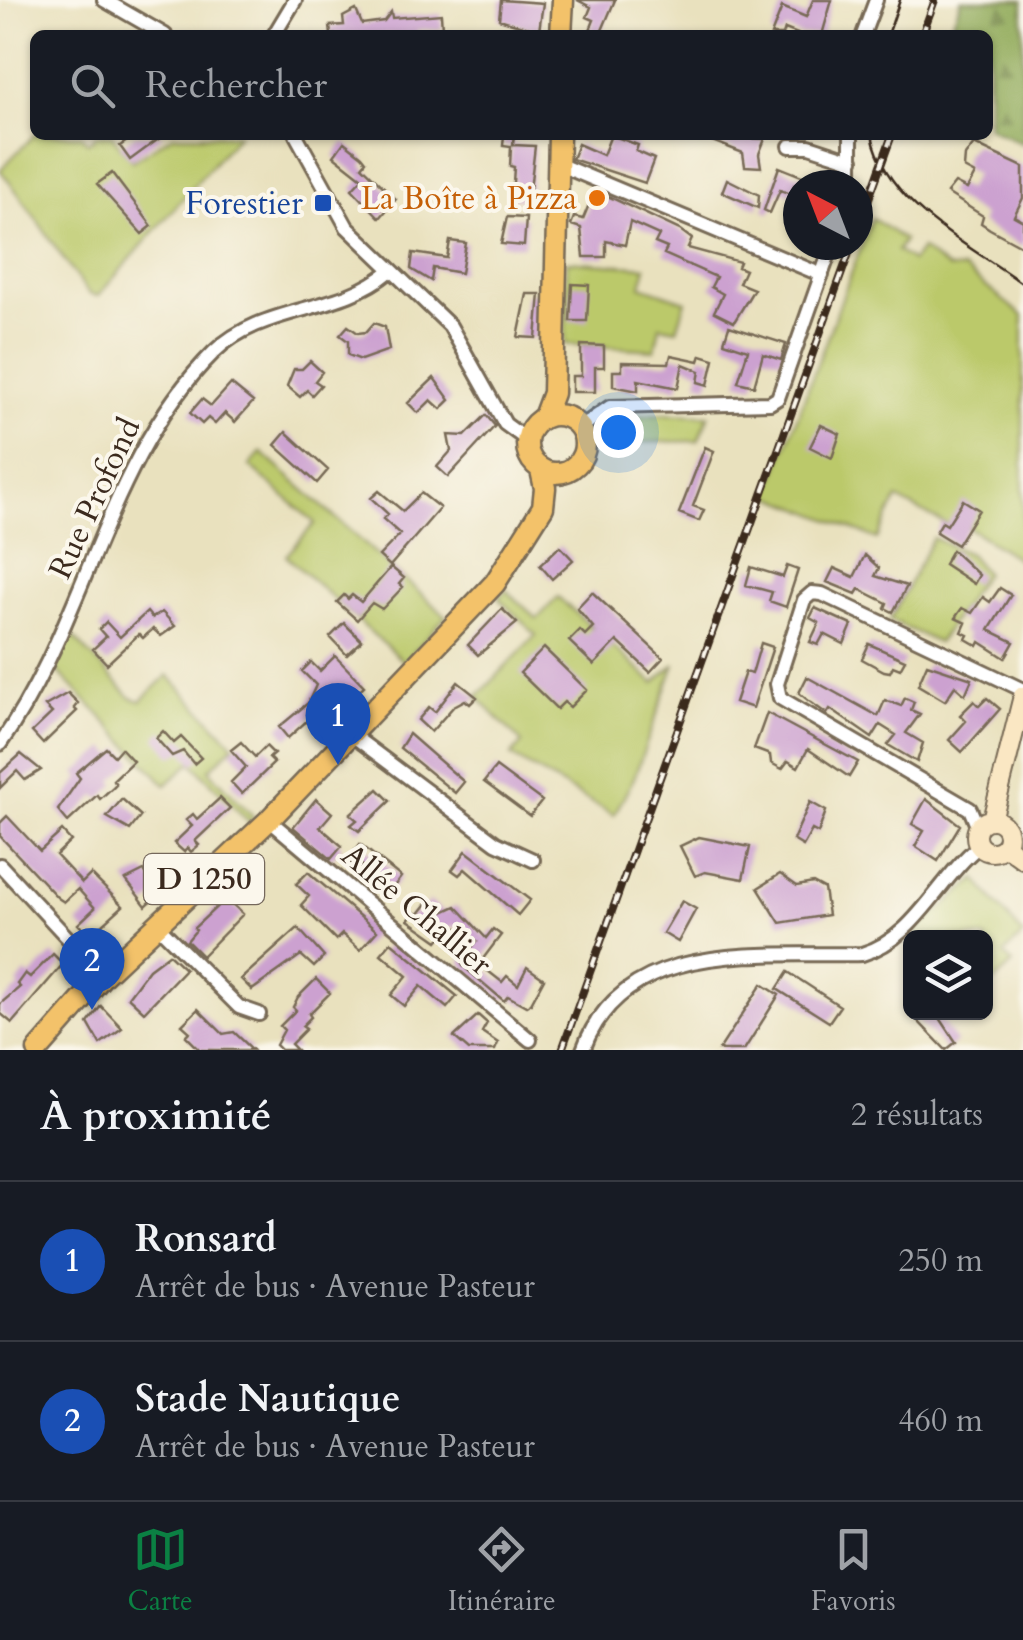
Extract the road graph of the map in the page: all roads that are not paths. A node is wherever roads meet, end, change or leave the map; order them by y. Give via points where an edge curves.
1 (104, 0) edge
2 (295, 0) edge
3 (563, 0) edge
4 (876, 0) edge
5 (157, 30) edge
6 (277, 30) edge
7 (561, 30) edge
8 (865, 30) edge
9 (299, 140) edge
10 (559, 140) edge
11 (851, 140) edge
12 (790, 146) dead end
13 (852, 160) junction
14 (558, 164) junction
15 (852, 170) edge
16 (827, 260) edge
17 (390, 272) junction
18 (822, 275) junction
19 (553, 416) junction
20 (580, 428) junction
21 (527, 440) junction
22 (541, 470) junction
23 (565, 472) junction
24 (503, 573) junction
25 (1023, 693) edge
26 (352, 735) junction
27 (0, 744) edge
28 (268, 820) junction
29 (983, 831) junction
30 (1005, 846) junction
31 (1023, 859) edge
32 (533, 860) dead end
33 (1, 869) edge
34 (156, 924) junction
35 (103, 976) junction
36 (259, 1014) dead end
37 (530, 1040) dead end
38 (38, 1050) edge
39 (583, 1050) edge

1 - 5 street
2 - 6 street
3 - 7 main road
4 - 8 street
9 - 17 street via 346,227
10 - 14 main road
11 - 13 street
12 - 13 street
13 - 15 street
14 - 18 street
14 - 19 main road
16 - 18 street
17 - 21 street via 450,326 506,424
17 - 27 street, Rue Profond via 356,296 248,326 208,358 156,426 49,666
18 - 20 street via 778,398 610,408
19 - 20 main road
19 - 21 main road
20 - 23 main road via 583,456
21 - 22 main road
22 - 23 main road
22 - 24 main road, D 1250 via 543,507
23 - 24 main road, D 1250 via 532,541
24 - 26 main road, D 1250
25 - 29 street
25 - 29 street via 812,593 777,684 780,698 970,809
26 - 28 main road, D 1250
26 - 32 street via 496,843
28 - 34 main road, D 1250
28 - 37 street, Allée Challier
29 - 30 street via 992,852
29 - 30 street via 1005,826
29 - 39 street via 906,927 878,948 683,962 624,994 592,1028
30 - 31 street
33 - 35 street
34 - 35 main road, D 1250
34 - 36 street via 239,1007
35 - 38 main road, D 1250

